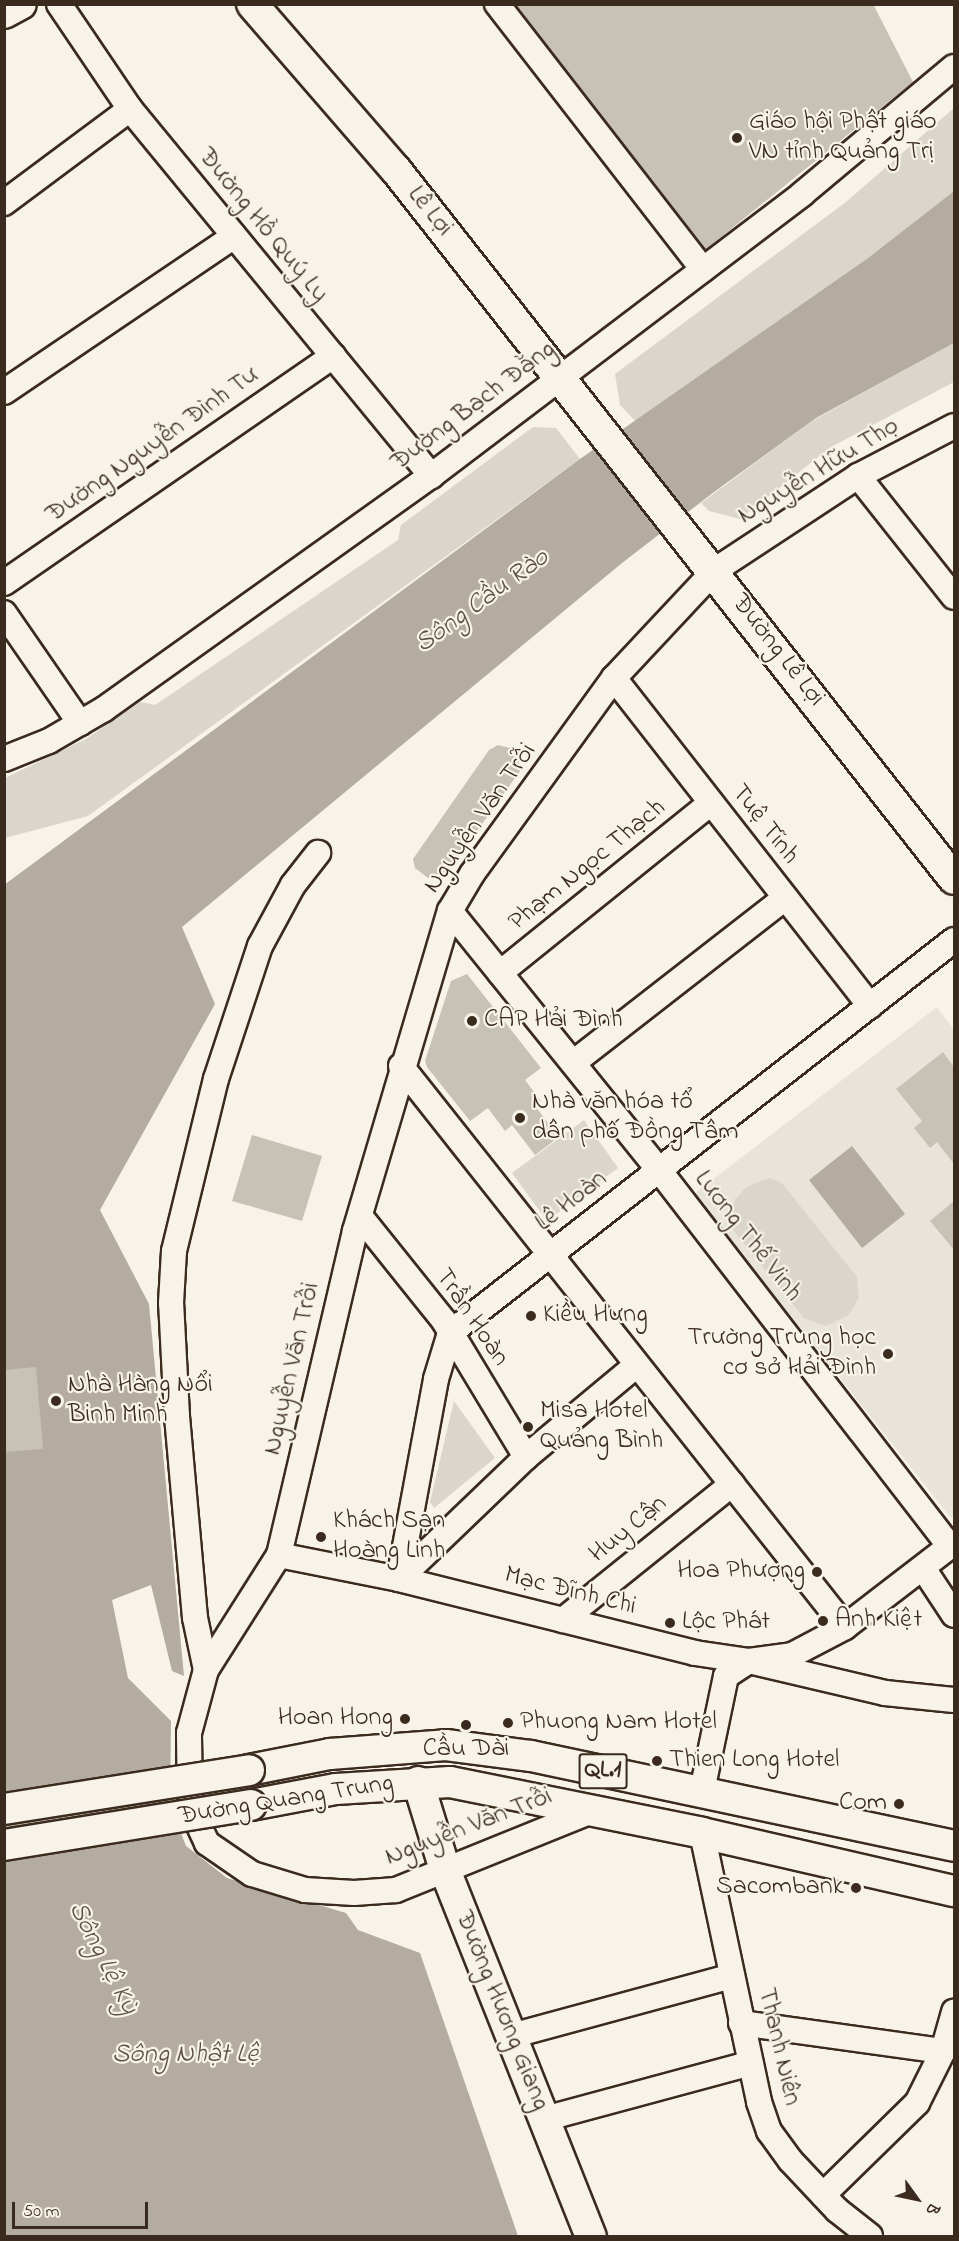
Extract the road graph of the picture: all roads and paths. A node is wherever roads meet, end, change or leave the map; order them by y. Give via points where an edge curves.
1 (21, 4) edge
2 (59, 4) edge
3 (252, 4) edge
4 (497, 4) edge
5 (4, 13) edge
6 (954, 67) edge
7 (130, 109) junction
8 (4, 203) edge
9 (234, 236) junction
10 (703, 270) junction
11 (333, 356) junction
12 (561, 377) junction
13 (4, 392) edge
14 (598, 426) joint
15 (954, 426) edge
16 (431, 476) junction
17 (858, 476) junction
18 (714, 571) junction
19 (4, 583) edge
20 (954, 597) edge
21 (4, 613) edge
22 (614, 678) junction
23 (80, 723) junction
24 (4, 759) edge
25 (711, 803) junction
26 (318, 853) dead end
27 (954, 879) edge
28 (785, 898) junction
29 (450, 910) junction
30 (954, 940) edge
31 (500, 972) junction
32 (870, 1006) junction
33 (573, 1063) junction
34 (401, 1066) junction
35 (659, 1170) junction
36 (360, 1216) junction
37 (551, 1255) junction
38 (450, 1333) junction
39 (637, 1365) junction
40 (526, 1457) junction
41 (732, 1484) junction
42 (952, 1545) edge
43 (279, 1555) junction
44 (923, 1568) junction
45 (399, 1579) junction
46 (954, 1615) edge
47 (563, 1620) junction
48 (845, 1627) junction
49 (749, 1661) junction
50 (206, 1670) junction
51 (954, 1700) edge
52 (418, 1782) junction
53 (702, 1791) junction
54 (4, 1809) edge
55 (594, 1810) junction
56 (702, 1833) junction
57 (954, 1835) edge
58 (915, 1837) junction
59 (4, 1845) edge
60 (954, 1846) edge
61 (445, 1870) junction
62 (949, 1884) edge
63 (732, 1976) junction
64 (954, 2013) edge
65 (741, 2023) junction
66 (511, 2036) junction
67 (943, 2050) junction
68 (751, 2063) junction
69 (544, 2119) junction
70 (823, 2195) junction
71 (591, 2236) edge
72 (870, 2236) edge

1 - 5 main road
2 - 7 street, Đường Hồ Quý Ly
3 - 12 main road, Lê Lợi via 396,170
4 - 10 street
6 - 10 street, Đường Bạch Đằng via 802,194
7 - 8 street
7 - 9 street, Đường Hồ Quý Ly
9 - 11 street, Đường Hồ Quý Ly
9 - 13 street
10 - 12 street, Đường Bạch Đằng
11 - 16 street, Đường Hồ Quý Ly
11 - 19 street, Đường Nguyễn Đình Tư
12 - 14 main road, Lê Lợi
12 - 16 street, Đường Bạch Đằng
14 - 18 main road, Đường Lê Lợi
15 - 17 street, Nguyễn Hữu Thọ
16 - 23 street, Đường Bạch Đằng
17 - 18 street, Nguyễn Hữu Thọ
17 - 20 street
18 - 22 street, Nguyễn Văn Trỗi
18 - 27 main road, Đường Lê Lợi
21 - 23 street
22 - 25 street, Tuệ Tĩnh
22 - 29 street, Nguyễn Văn Trỗi
23 - 24 street, Đường Bạch Đằng via 50,741
25 - 28 street, Tuệ Tĩnh
25 - 31 street, Phạm Ngọc Thạch
26 - 50 street via 292,885 257,956 216,1079 174,1251 171,1303 177,1416 195,1618
28 - 32 street, Tuệ Tĩnh
28 - 33 street
29 - 31 street, Lương Thế Vinh
29 - 34 street, Nguyễn Văn Trỗi
30 - 32 street, Lê Hoàn
31 - 33 street, Lương Thế Vinh
32 - 35 street, Lê Hoàn
33 - 35 street, Lương Thế Vinh
34 - 36 street, Nguyễn Văn Trỗi
34 - 37 street
35 - 37 street, Lê Hoàn
35 - 42 street, Lương Thế Vinh
36 - 38 street, Trần Hoàn
36 - 43 street, Nguyễn Văn Trỗi
37 - 38 street, Lê Hoàn
37 - 39 street
38 - 40 street, Trần Hoàn
38 - 45 street via 436,1379
39 - 40 street
39 - 41 street
40 - 45 street
41 - 47 street, Huy Cận
41 - 48 street
42 - 44 street
43 - 45 street, Mạc Đĩnh Chi
43 - 50 street, Nguyễn Văn Trỗi
44 - 46 street
44 - 48 street
45 - 47 street, Mạc Đĩnh Chi
47 - 49 street, Mạc Đĩnh Chi via 695,1653
48 - 49 street via 792,1655
49 - 51 street, Mạc Đĩnh Chi via 885,1693
49 - 53 street via 726,1676
50 - 61 street, Nguyễn Văn Trỗi via 189,1733 188,1758 190,1807 207,1844 252,1874 305,1890 396,1890
52 - 55 main road, Đường Quang Trung / QL.1 via 489,1788
52 - 59 main road, Đường Quang Trung / QL.1, bridge via 336,1789
52 - 61 main road, Đường Hương Giang
53 - 54 main road, Đường Quang Trung / QL.1, bridge via 531,1756 446,1745 342,1753
53 - 56 main road
53 - 58 main road, Đường Quang Trung / QL.1
55 - 56 main road, Đường Quang Trung / QL.1
55 - 61 street, Nguyễn Văn Trỗi
56 - 62 main road, Đường Quang Trung / QL.1
56 - 63 street, Thanh Niên
57 - 58 main road
58 - 60 main road, Đường Quang Trung / QL.1
61 - 66 main road, Đường Hương Giang
63 - 65 street, Thanh Niên
63 - 66 street
64 - 67 street
65 - 67 street
65 - 68 street, Thanh Niên
66 - 69 main road, Đường Hương Giang
67 - 70 street via 917,2103
68 - 69 street
68 - 70 street, Thanh Niên via 769,2131
69 - 71 main road, Đường Hương Giang
70 - 72 street, Thanh Niên

